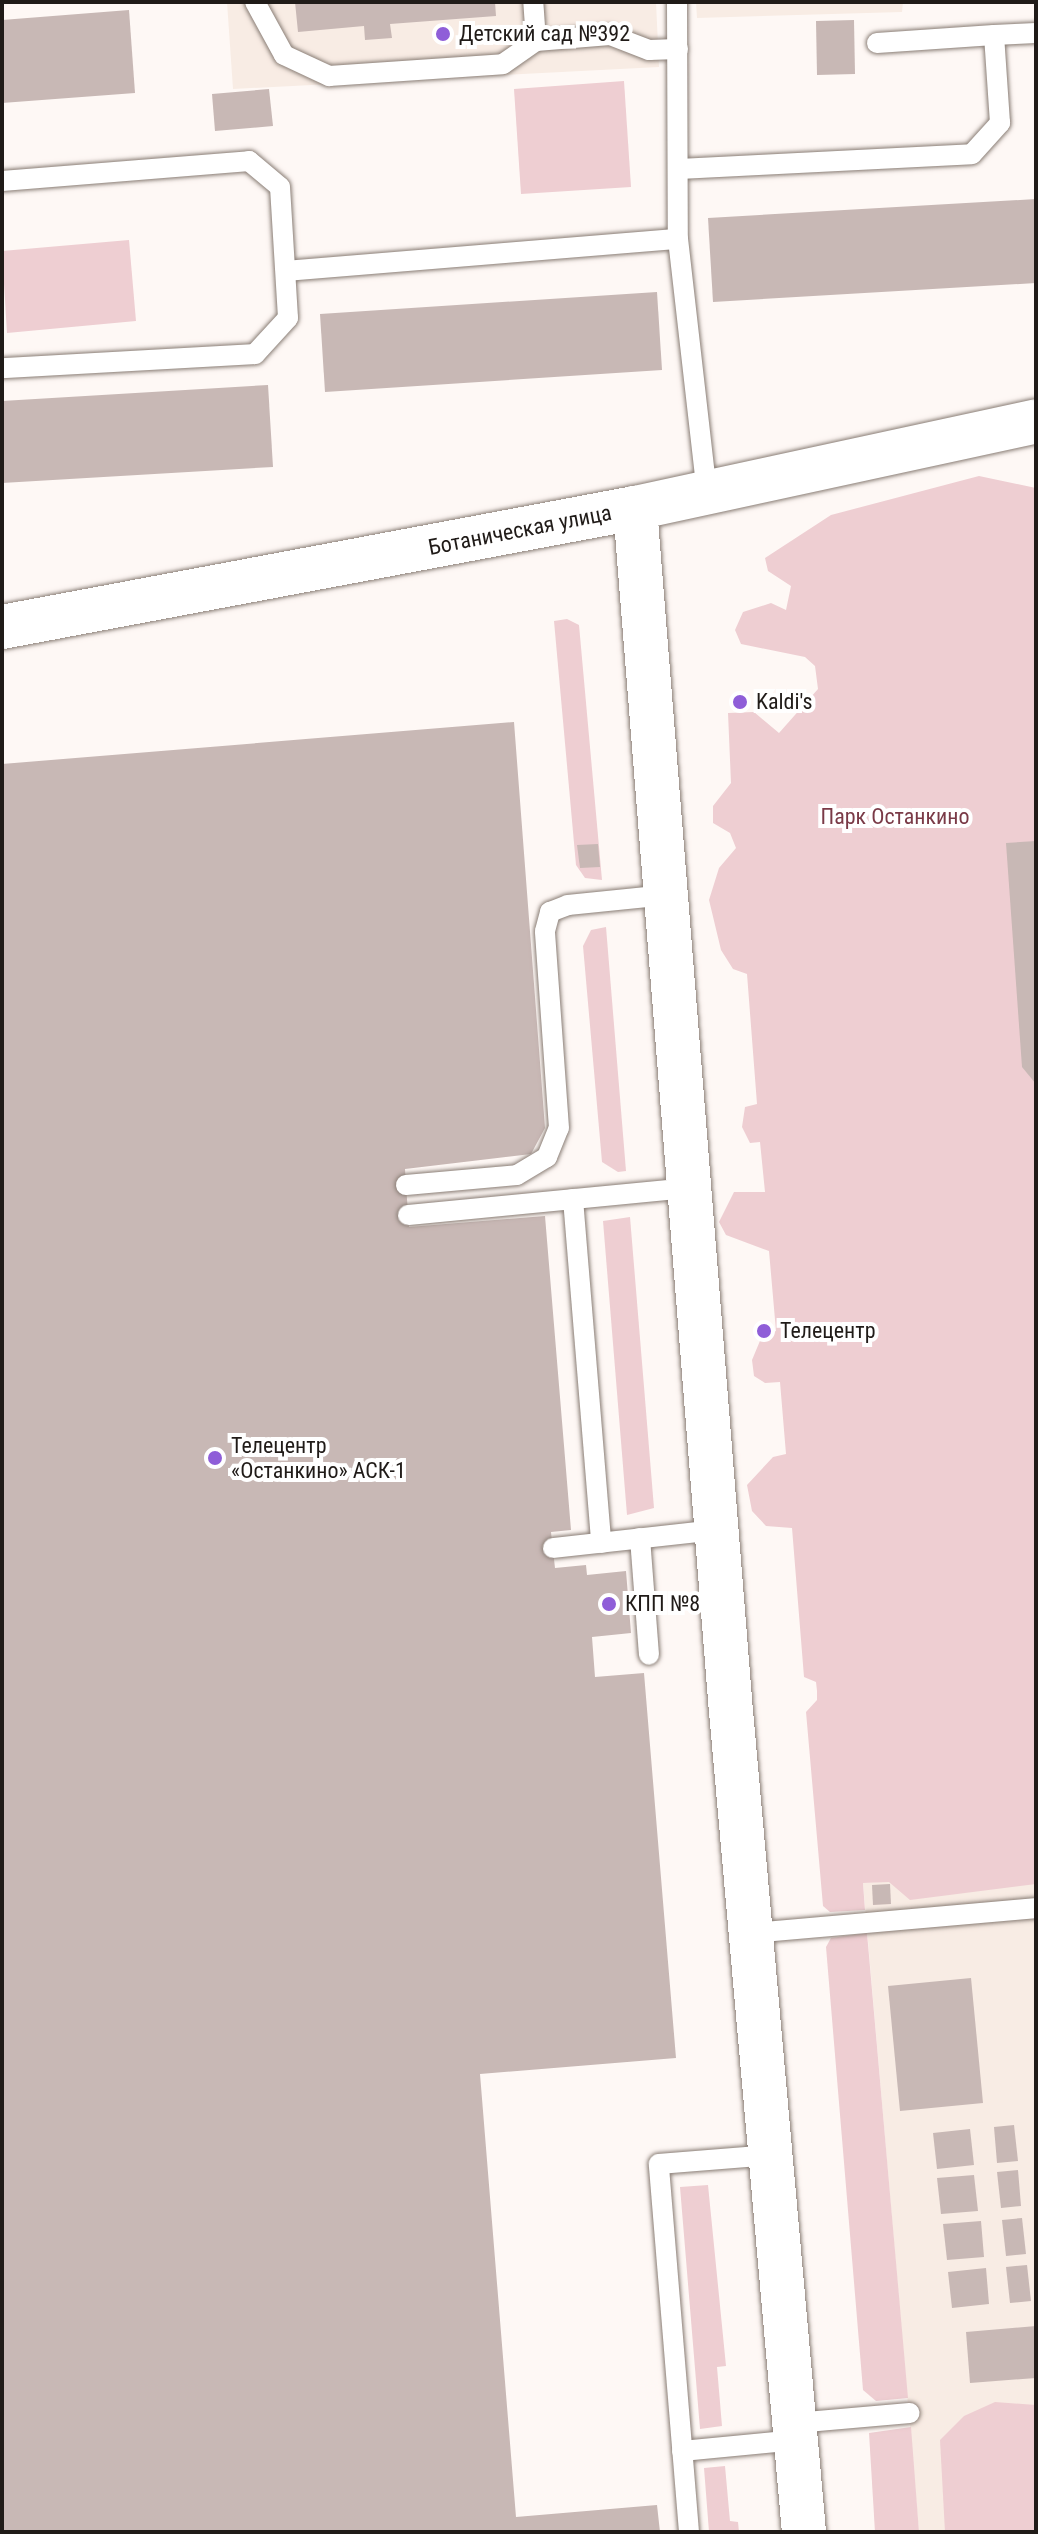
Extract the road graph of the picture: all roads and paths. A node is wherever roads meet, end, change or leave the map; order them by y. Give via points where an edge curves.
1 (255, 2) edge
2 (533, 2) edge
3 (677, 2) edge
4 (1036, 33) edge
5 (994, 35) junction
6 (536, 41) junction
7 (877, 43) dead end
8 (678, 49) junction
9 (679, 169) junction
10 (2, 181) edge
11 (678, 239) junction
12 (286, 271) junction
13 (2, 368) edge
14 (1036, 421) edge
15 (707, 492) junction
16 (635, 508) junction
17 (2, 627) edge
18 (666, 895) junction
19 (406, 1185) dead end
20 (690, 1188) junction
21 (573, 1199) junction
22 (408, 1215) dead end
23 (717, 1530) junction
24 (640, 1538) junction
25 (601, 1543) junction
26 (553, 1548) dead end
27 (649, 1655) dead end
28 (1036, 1908) edge
29 (752, 1933) junction
30 (771, 2155) junction
31 (910, 2413) dead end
32 (795, 2431) junction
33 (682, 2451) junction
34 (689, 2532) edge
35 (804, 2532) edge

1 - 6 lane via 284,55 329,76 503,64
2 - 6 lane
3 - 8 lane
4 - 5 lane
5 - 7 lane
5 - 9 lane via 1000,123 972,154
6 - 8 lane via 610,35 649,50
8 - 9 lane
9 - 11 lane
10 - 12 lane via 249,161 280,187
11 - 12 lane
11 - 15 lane
12 - 13 lane via 288,318 255,354
14 - 15 street, Ботаническая улица
15 - 16 street, Ботаническая улица
16 - 17 street, Ботаническая улица
16 - 18 street
18 - 19 lane via 568,905 550,912 545,931 559,1128 547,1157 517,1175
18 - 20 street
20 - 21 lane
20 - 23 street
21 - 22 lane
21 - 25 lane
23 - 24 lane
23 - 29 street
24 - 25 lane
24 - 27 lane
25 - 26 lane
28 - 29 lane
29 - 30 street
30 - 32 street
30 - 33 lane via 659,2164
31 - 32 lane
32 - 33 lane
32 - 35 street
33 - 34 lane

